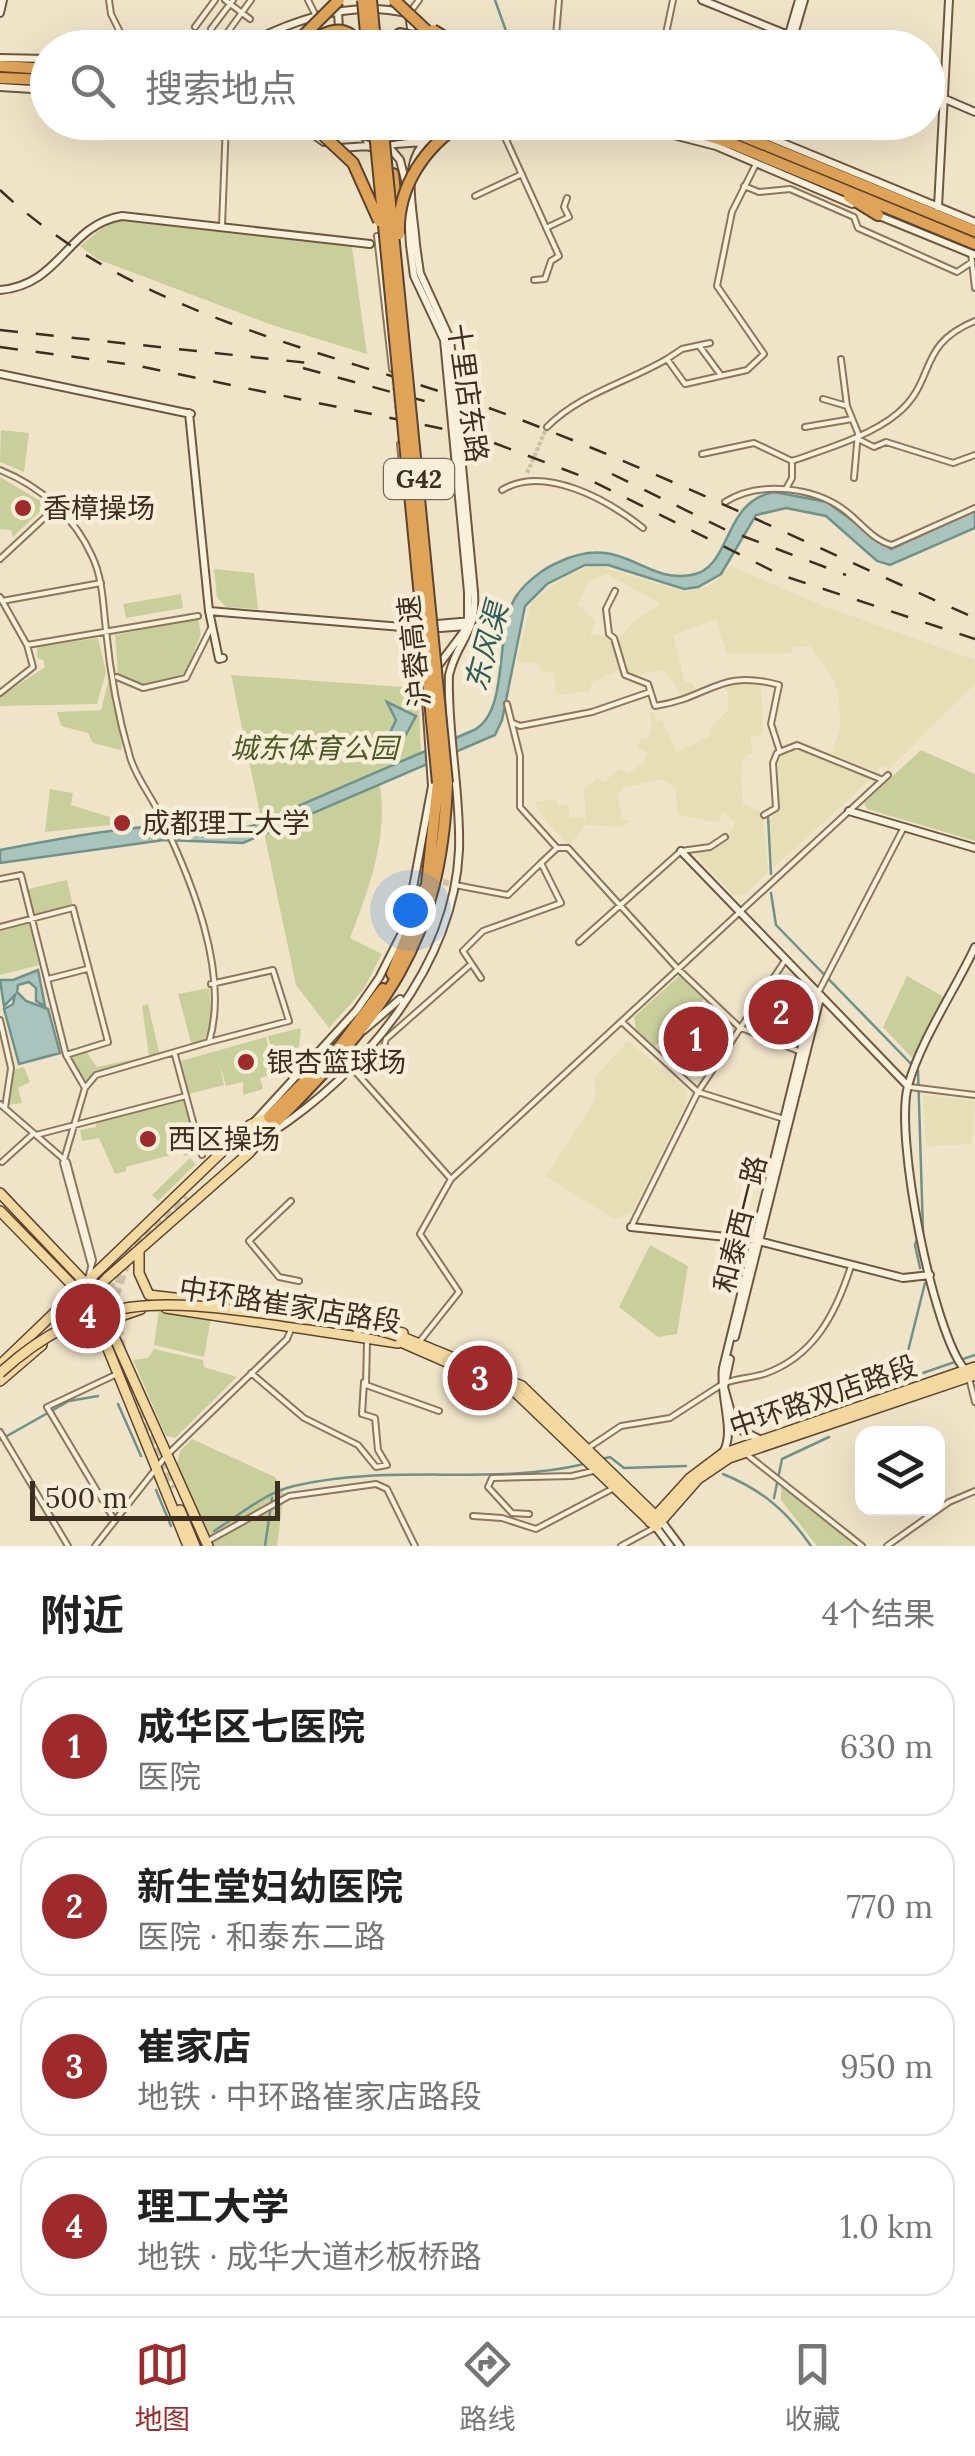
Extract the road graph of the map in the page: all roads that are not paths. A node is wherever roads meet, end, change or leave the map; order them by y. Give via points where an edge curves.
1 (3, 0) edge
2 (109, 0) edge
3 (215, 0) edge
4 (251, 0) edge
5 (308, 0) edge
6 (394, 0) edge
7 (419, 0) edge
8 (559, 0) edge
9 (673, 0) edge
10 (702, 0) edge
11 (712, 0) edge
12 (801, 0) edge
13 (949, 0) edge
14 (230, 1) edge
15 (367, 3) edge
16 (337, 6) edge
17 (0, 12) edge
18 (242, 13) junction
19 (316, 14) junction
20 (408, 15) junction
21 (306, 17) junction
22 (250, 19) dead end
23 (195, 28) dead end
24 (211, 29) dead end
25 (118, 30) edge
26 (228, 30) edge
27 (278, 30) edge
28 (305, 30) edge
29 (310, 30) edge
30 (324, 30) edge
31 (366, 30) edge
32 (372, 30) edge
33 (411, 30) edge
34 (426, 30) edge
35 (435, 30) edge
36 (556, 30) edge
37 (667, 30) edge
38 (778, 30) edge
39 (780, 30) edge
40 (792, 30) edge
41 (0, 58) edge
42 (30, 59) edge
43 (0, 66) edge
44 (30, 68) edge
45 (0, 78) edge
46 (30, 79) edge
47 (945, 79) edge
48 (0, 87) edge
49 (30, 89) edge
50 (945, 99) edge
51 (975, 112) edge
52 (225, 140) edge
53 (327, 140) edge
54 (329, 140) edge
55 (367, 140) edge
56 (373, 140) edge
57 (374, 140) edge
58 (387, 140) edge
59 (387, 140) edge
60 (408, 140) edge
61 (438, 140) edge
62 (440, 140) edge
63 (506, 140) edge
64 (693, 140) edge
65 (721, 140) edge
66 (753, 140) edge
67 (778, 140) edge
68 (942, 140) edge
69 (422, 144) junction
70 (407, 145) junction
71 (388, 146) junction
72 (370, 147) junction
73 (411, 159) junction
74 (758, 162) junction
75 (522, 174) junction
76 (823, 181) junction
77 (744, 186) junction
78 (474, 196) dead end
79 (566, 198) dead end
80 (938, 206) junction
81 (878, 215) junction
82 (975, 222) edge
83 (222, 226) junction
84 (398, 226) junction
85 (546, 228) junction
86 (975, 231) edge
87 (379, 232) junction
88 (370, 244) dead end
89 (413, 245) junction
90 (974, 254) edge
91 (534, 280) dead end
92 (975, 288) edge
93 (0, 290) edge
94 (400, 295) junction
95 (975, 322) edge
96 (710, 342) dead end
97 (397, 344) junction
98 (700, 347) junction
99 (667, 359) junction
100 (840, 359) dead end
101 (392, 369) tunnel mouth
102 (720, 374) junction
103 (0, 376) edge
104 (824, 398) dead end
105 (847, 406) junction
106 (852, 419) junction
107 (547, 427) tunnel mouth
108 (805, 427) dead end
109 (858, 436) junction
110 (400, 444) tunnel mouth
111 (702, 454) dead end
112 (975, 455) edge
113 (792, 460) junction
114 (0, 470) edge
115 (854, 478) dead end
116 (786, 489) junction
117 (502, 490) dead end
118 (725, 502) dead end
119 (56, 506) junction
120 (975, 508) edge
121 (642, 528) dead end
122 (0, 559) edge
123 (100, 583) junction
124 (614, 591) dead end
125 (1, 599) edge
126 (211, 612) junction
127 (198, 616) dead end
128 (471, 624) junction
129 (212, 627) junction
130 (419, 628) junction
131 (106, 632) junction
132 (27, 645) junction
133 (117, 677) dead end
134 (650, 692) junction
135 (0, 693) edge
136 (424, 696) junction
137 (507, 704) dead end
138 (514, 723) junction
139 (780, 752) junction
140 (450, 764) junction
141 (888, 774) dead end
142 (883, 780) junction
143 (444, 784) junction
144 (849, 812) junction
145 (764, 814) dead end
146 (904, 828) junction
147 (726, 837) dead end
148 (557, 848) junction
149 (975, 848) edge
150 (680, 851) junction
151 (419, 858) junction
152 (541, 863) junction
153 (458, 867) junction
154 (0, 878) edge
155 (455, 885) junction
156 (620, 905) junction
157 (740, 912) junction
158 (33, 920) junction
159 (406, 925) junction
160 (0, 927) edge
161 (579, 942) dead end
162 (975, 946) edge
163 (784, 962) junction
164 (972, 962) edge
165 (469, 966) junction
166 (88, 968) junction
167 (678, 969) junction
168 (481, 978) dead end
169 (48, 980) junction
170 (415, 982) junction
171 (212, 984) junction
172 (817, 995) junction
173 (369, 1010) junction
174 (0, 1020) edge
175 (622, 1022) junction
176 (739, 1027) junction
177 (360, 1034) junction
178 (208, 1042) junction
179 (803, 1052) junction
180 (66, 1055) junction
181 (175, 1056) junction
182 (349, 1065) junction
183 (359, 1076) junction
184 (912, 1087) junction
185 (85, 1088) junction
186 (698, 1092) junction
187 (975, 1095) edge
188 (186, 1096) junction
189 (2, 1106) edge
190 (272, 1120) junction
191 (786, 1120) junction
192 (76, 1125) junction
193 (250, 1125) junction
194 (34, 1135) junction
195 (266, 1136) junction
196 (202, 1155) dead end
197 (64, 1160) junction
198 (2, 1162) edge
199 (451, 1179) junction
200 (0, 1193) edge
201 (190, 1194) junction
202 (291, 1201) dead end
203 (0, 1210) edge
204 (156, 1215) junction
205 (163, 1226) junction
206 (631, 1227) joint
207 (758, 1241) junction
208 (139, 1250) junction
209 (65, 1261) junction
210 (851, 1266) junction
211 (57, 1270) junction
212 (930, 1274) junction
213 (299, 1280) dead end
214 (90, 1288) junction
215 (82, 1296) junction
216 (292, 1319) junction
217 (55, 1332) junction
218 (108, 1336) junction
219 (368, 1337) junction
220 (422, 1346) junction
221 (0, 1364) edge
222 (967, 1368) edge
223 (119, 1373) junction
224 (251, 1373) junction
225 (0, 1377) edge
226 (364, 1382) junction
227 (723, 1384) junction
228 (975, 1402) edge
229 (439, 1411) dead end
230 (1, 1433) edge
231 (765, 1440) junction
232 (588, 1453) junction
233 (745, 1453) junction
234 (722, 1454) junction
235 (166, 1456) junction
236 (156, 1468) junction
237 (600, 1468) junction
238 (173, 1487) junction
239 (616, 1487) junction
240 (975, 1491) edge
241 (642, 1500) junction
242 (666, 1504) junction
243 (528, 1514) dead end
244 (472, 1516) dead end
245 (115, 1521) junction
246 (656, 1522) junction
247 (200, 1545) edge
248 (68, 1546) edge
249 (96, 1546) edge
250 (415, 1546) edge
251 (621, 1546) edge
252 (670, 1546) edge
253 (680, 1546) edge
254 (862, 1546) edge
255 (887, 1546) edge

1 - 17 street
2 - 25 street
3 - 23 street
4 - 18 street
5 - 19 street
6 - 20 highway, bridge
7 - 20 street
8 - 36 street
9 - 37 street
10 - 38 street
11 - 39 street
12 - 40 street
13 - 47 street
14 - 18 street
14 - 24 street
15 - 16 street
15 - 20 street
15 - 31 highway, bridge
15 - 32 highway, bridge
16 - 19 street
16 - 28 highway, bridge
16 - 30 highway, bridge
18 - 22 street
18 - 26 street
19 - 21 street
20 - 33 street
20 - 34 highway, bridge
20 - 35 highway, bridge
21 - 27 street
21 - 29 street
41 - 42 street
43 - 44 highway
45 - 46 highway
48 - 49 street
50 - 51 street
52 - 83 street
53 - 72 street via 335,148
54 - 87 highway, bridge via 353,163
55 - 72 street
56 - 87 highway, bridge
57 - 97 highway, 沪蓉高速 / G42, bridge
58 - 84 highway, bridge
59 - 94 highway, 沪蓉高速 / G42, bridge
60 - 70 street
61 - 69 street
62 - 84 highway, bridge via 418,166
63 - 75 street
64 - 74 street
65 - 76 highway
66 - 86 highway
67 - 80 street
68 - 80 street
69 - 70 street
69 - 73 street
70 - 71 street
70 - 73 street, 十里店东路
71 - 72 street
71 - 89 street, 十里店东路 via 406,178
73 - 89 street, 十里店东路
74 - 77 street
74 - 81 street
75 - 78 street
75 - 85 street
76 - 81 highway
76 - 90 highway
77 - 90 street via 759,192 790,189 957,272
77 - 102 street via 716,286 764,354 747,370
79 - 85 street via 569,216
80 - 82 street
81 - 90 street
83 - 88 street
83 - 93 street via 106,218 33,284
84 - 94 highway, bridge
85 - 91 street via 559,256 546,279
87 - 97 highway, bridge
87 - 101 street
89 - 128 street, 十里店东路, bridge via 414,276 444,340
90 - 92 street
94 - 140 highway, 沪蓉高速 / G42, bridge
95 - 109 street via 949,332 936,346 898,413
96 - 98 street
97 - 143 highway, 沪蓉高速 / G42, bridge
98 - 99 street via 682,348
98 - 102 street
99 - 102 street via 684,384
99 - 107 street via 604,388
100 - 105 street
103 - 126 street via 189,414
104 - 105 street
105 - 106 street
106 - 108 street
106 - 109 street
109 - 112 street via 874,447 886,442 954,463
109 - 113 street
109 - 115 street
110 - 130 street
111 - 113 street via 754,443
113 - 116 street
114 - 119 street
116 - 118 street
116 - 120 street via 830,500 888,545
117 - 121 street via 526,475 605,503
119 - 122 street
119 - 123 street via 92,555
123 - 125 street
123 - 131 street
124 - 134 street via 606,609 609,634 626,675 648,684
125 - 132 street
126 - 129 street
126 - 129 street via 223,658
126 - 130 street
127 - 131 street
128 - 130 street
128 - 136 street via 430,677
128 - 140 street, 十里店东路 via 452,664
129 - 133 street via 186,678 144,688
130 - 136 street
131 - 132 street
131 - 171 street via 130,758 198,899
132 - 135 street via 33,667
134 - 138 street via 565,718
134 - 139 street via 655,706 692,700 722,680 779,685 771,724
136 - 151 street, bridge via 431,771
137 - 138 street
138 - 148 street via 520,807
139 - 142 street via 798,745
139 - 145 street via 772,763 776,808
140 - 143 highway, 沪蓉高速 / G42, bridge
140 - 153 street, 十里店东路
141 - 142 street
142 - 144 street
143 - 151 street
143 - 153 street
143 - 173 highway, 沪蓉高速 / G42 via 419,912
143 - 177 highway, 沪蓉高速 / G42 via 442,855 427,918
144 - 146 street
144 - 157 street
146 - 149 street
146 - 172 street
147 - 150 street
148 - 152 street
148 - 156 street via 568,848
150 - 156 street
150 - 157 street
151 - 159 street
152 - 155 street via 508,896
152 - 165 street via 561,903 483,931 464,949
153 - 155 street, 十里店东路
154 - 158 street via 21,875
155 - 170 street, 十里店东路
156 - 161 street
156 - 167 street
157 - 163 street
157 - 167 street
158 - 160 street
158 - 166 street via 73,908
158 - 169 street
159 - 173 street
159 - 193 street via 380,978 330,1044
162 - 164 street
163 - 172 street
163 - 176 street
164 - 184 street
165 - 168 street
165 - 183 street via 382,1042 382,1055
166 - 169 street
166 - 180 street via 108,1042
167 - 175 street
167 - 176 street
169 - 180 street
170 - 177 street
170 - 182 street, 十里店东路 via 386,1029
171 - 178 street
171 - 178 street via 273,970 289,1022
172 - 179 street, 和泰西一路
172 - 184 street
173 - 190 highway, 沪蓉高速 / G42
174 - 189 street via 11,1068
175 - 186 street
175 - 199 street
176 - 179 street
176 - 186 street
177 - 190 highway, 沪蓉高速 / G42
178 - 181 street
179 - 191 street, 和泰西一路
180 - 185 street
181 - 185 street via 96,1075
181 - 188 street
182 - 183 street
182 - 195 street, 十里店东路
183 - 199 street
184 - 187 street
184 - 212 street via 906,1153
185 - 192 street
186 - 191 street
186 - 206 street
188 - 192 street
188 - 196 street
189 - 194 street
190 - 193 main road
190 - 195 main road
190 - 201 main road
191 - 207 street, 和泰西一路
192 - 194 street
192 - 197 street
193 - 201 main road
194 - 197 street
194 - 198 street
195 - 201 main road
197 - 214 street via 91,1264
199 - 220 street via 420,1234 459,1292
200 - 209 main road
201 - 204 main road
201 - 205 main road
202 - 213 street via 249,1240 278,1277
203 - 211 main road
204 - 205 main road via 174,1210
204 - 214 main road
205 - 208 main road
206 - 207 street
207 - 210 street
207 - 227 street, 和泰西一路
208 - 214 main road
208 - 216 main road, 中环路崔家店路段 via 148,1295
209 - 211 main road via 64,1270
209 - 214 main road
210 - 212 street via 902,1278
210 - 227 street via 830,1325 816,1339 763,1374
211 - 215 main road
212 - 222 street
214 - 215 main road
214 - 218 main road
215 - 217 main road
215 - 218 main road
215 - 221 main road
216 - 218 main road, 中环路崔家店路段 via 149,1307 118,1317
216 - 219 main road, 中环路崔家店路段
216 - 220 main road, 中环路崔家店路段 via 374,1324
216 - 224 street via 287,1339
217 - 218 main road
217 - 225 main road
218 - 223 main road
218 - 235 main road
219 - 220 main road, 中环路崔家店路段
219 - 226 street
220 - 225 main road, 中环路崔家店路段, bridge via 206,1306 146,1302 72,1321 36,1342
220 - 232 main road, 中环路崔家店路段 via 522,1386
222 - 228 street
222 - 231 main road, 中环路双店路段
222 - 233 main road, 中环路双店路段
223 - 236 main road
223 - 245 street via 47,1407
224 - 226 street via 304,1418 358,1445 376,1467 387,1465 374,1418 362,1414
224 - 235 street
226 - 229 street
227 - 231 street via 735,1427
227 - 232 street via 670,1418 621,1426
227 - 234 street, 和泰西一路 via 730,1436
230 - 248 street
231 - 234 main road, 中环路双店路段
232 - 237 main road, 中环路崔家店路段
233 - 246 main road, 中环路双店路段 via 712,1467
233 - 254 street
234 - 242 main road, 中环路双店路段
235 - 236 street
235 - 238 main road
236 - 238 main road
236 - 245 street
237 - 239 main road, 中环路崔家店路段
237 - 241 main road, 中环路崔家店路段
237 - 243 street via 572,1476 492,1478 488,1487 512,1513
238 - 247 main road
238 - 247 main road
239 - 244 street via 536,1529
239 - 246 main road, 中环路崔家店路段
240 - 255 street
241 - 242 main road
241 - 246 main road, 中环路崔家店路段
242 - 246 main road, 中环路双店路段
245 - 249 street
246 - 251 street
246 - 252 street
246 - 253 street
247 - 250 street via 295,1494 382,1485

